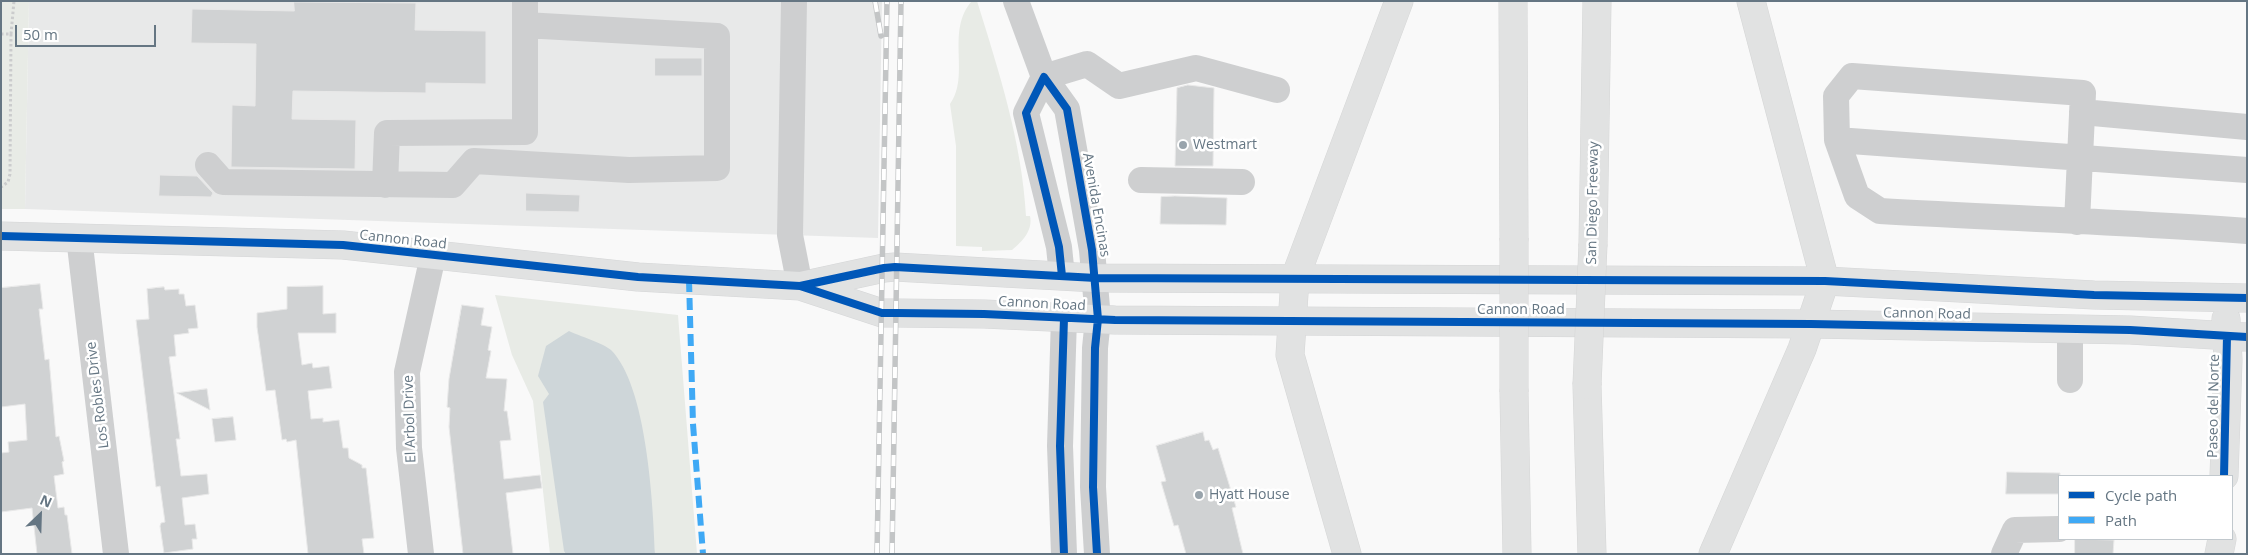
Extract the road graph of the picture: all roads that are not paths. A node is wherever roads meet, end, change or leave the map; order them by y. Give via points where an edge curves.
1 (794, 1) edge
2 (1016, 1) edge
3 (1399, 1) edge
4 (1513, 1) edge
5 (1597, 1) edge
6 (1751, 1) edge
7 (524, 13) edge
8 (1044, 77) junction
9 (1277, 90) dead end
10 (2082, 112) junction
11 (2247, 127) edge
12 (1837, 140) junction
13 (2080, 159) junction
14 (208, 165) dead end
15 (2247, 170) edge
16 (1141, 180) dead end
17 (1242, 182) dead end
18 (385, 185) junction
19 (2077, 222) junction
20 (2247, 231) edge
21 (1, 236) edge
22 (79, 237) junction
23 (433, 256) junction
24 (1062, 276) junction
25 (1096, 278) junction
26 (1295, 278) junction
27 (1825, 281) junction
28 (800, 286) junction
29 (2236, 298) edge
30 (1064, 318) junction
31 (1098, 319) junction
32 (1292, 321) junction
33 (1811, 324) junction
34 (2070, 329) junction
35 (2237, 336) edge
36 (2070, 380) dead end
37 (2224, 475) edge
38 (2058, 529) edge
39 (2222, 540) edge
40 (116, 554) edge
41 (421, 554) edge
42 (1064, 554) edge
43 (1097, 554) edge
44 (1346, 554) edge
45 (1517, 554) edge
46 (1592, 554) edge
47 (1713, 554) edge
48 (2004, 554) edge
49 (2219, 554) edge

1 - 28 street via 790,236
2 - 8 street, Avenida Encinas
3 - 26 main road
4 - 45 main road, bridge
5 - 46 main road, San Diego Freeway, bridge via 1587,385
6 - 27 main road
7 - 18 street via 525,132 387,134
7 - 18 street via 717,36 717,168 629,170 474,161 453,186
8 - 9 street via 1087,64 1119,86 1196,68
8 - 24 street via 1026,112 1059,247
8 - 25 street, Avenida Encinas via 1067,109
10 - 11 street
10 - 12 street via 2083,93 1852,76 1836,96
10 - 13 street
12 - 13 street
12 - 19 street via 1857,196 1880,211
13 - 15 street
13 - 19 street
14 - 18 street via 223,182
16 - 17 street
19 - 20 street
21 - 22 main road, Cannon Road
22 - 23 main road, Cannon Road via 343,245
22 - 40 street, Los Robles Drive
23 - 28 main road, Cannon Road via 638,277
23 - 41 street, El Arbol Drive via 407,372 409,448
24 - 25 main road, Cannon Road
24 - 28 main road, Cannon Road via 884,268
25 - 26 main road, Cannon Road
25 - 31 street, Avenida Encinas
26 - 27 main road, Cannon Road
26 - 32 main road
27 - 29 main road, Cannon Road via 2094,295
27 - 33 main road
28 - 30 main road, Cannon Road via 882,312
29 - 35 main road, Paseo del Norte
30 - 31 main road, Cannon Road
30 - 42 street via 1060,446
31 - 32 main road, Cannon Road
31 - 43 street, Avenida Encinas via 1094,350 1093,487
32 - 33 main road, Cannon Road
32 - 44 main road via 1290,355
33 - 34 main road, Cannon Road
33 - 47 main road
34 - 35 main road, Cannon Road
34 - 36 street
35 - 37 main road, Paseo del Norte
38 - 48 street via 2014,530
39 - 49 main road

